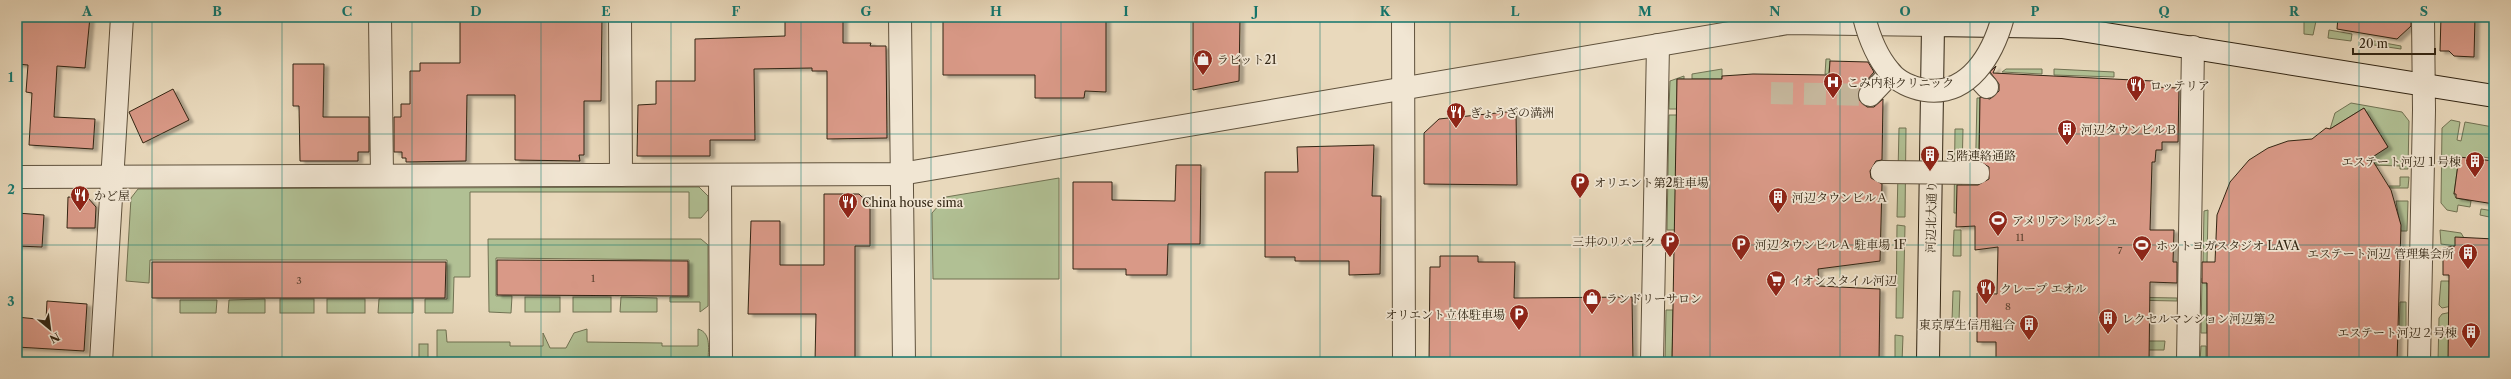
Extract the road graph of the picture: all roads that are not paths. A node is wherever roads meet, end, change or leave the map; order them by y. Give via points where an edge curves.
1 (122, 17) edge
2 (380, 17) edge
3 (620, 17) edge
4 (900, 17) edge
5 (1403, 17) edge
6 (1864, 17) edge
7 (2002, 17) edge
8 (2423, 17) edge
9 (1933, 20) edge
10 (1658, 45) junction
11 (2193, 47) junction
12 (1891, 73) junction
13 (2423, 84) junction
14 (1403, 88) junction
15 (1870, 94) dead end
16 (2494, 96) edge
17 (1882, 172) dead end
18 (1978, 173) dead end
19 (382, 174) junction
20 (901, 174) junction
21 (621, 175) junction
22 (720, 175) junction
23 (17, 177) edge
24 (113, 177) junction
25 (101, 362) edge
26 (721, 362) edge
27 (904, 362) edge
28 (1404, 362) edge
29 (1652, 362) edge
30 (1928, 362) edge
31 (2188, 362) edge
32 (2419, 362) edge

1 - 24 street
2 - 19 street
3 - 21 street
4 - 20 street
5 - 14 street
6 - 12 street, bridge via 1873,45
7 - 12 street, bridge via 1981,80 1948,90 1931,91 1917,89
8 - 13 street
9 - 10 street via 1788,23
9 - 11 street via 2062,27
9 - 30 street, 河辺北大通り
10 - 14 street
10 - 29 street
11 - 13 street
11 - 31 street
12 - 15 street
13 - 16 street
13 - 32 street
14 - 20 street
14 - 28 street
17 - 18 street, bridge
19 - 21 street
19 - 24 street
20 - 22 street
20 - 27 street
21 - 22 street
22 - 26 street
23 - 24 street
24 - 25 street

